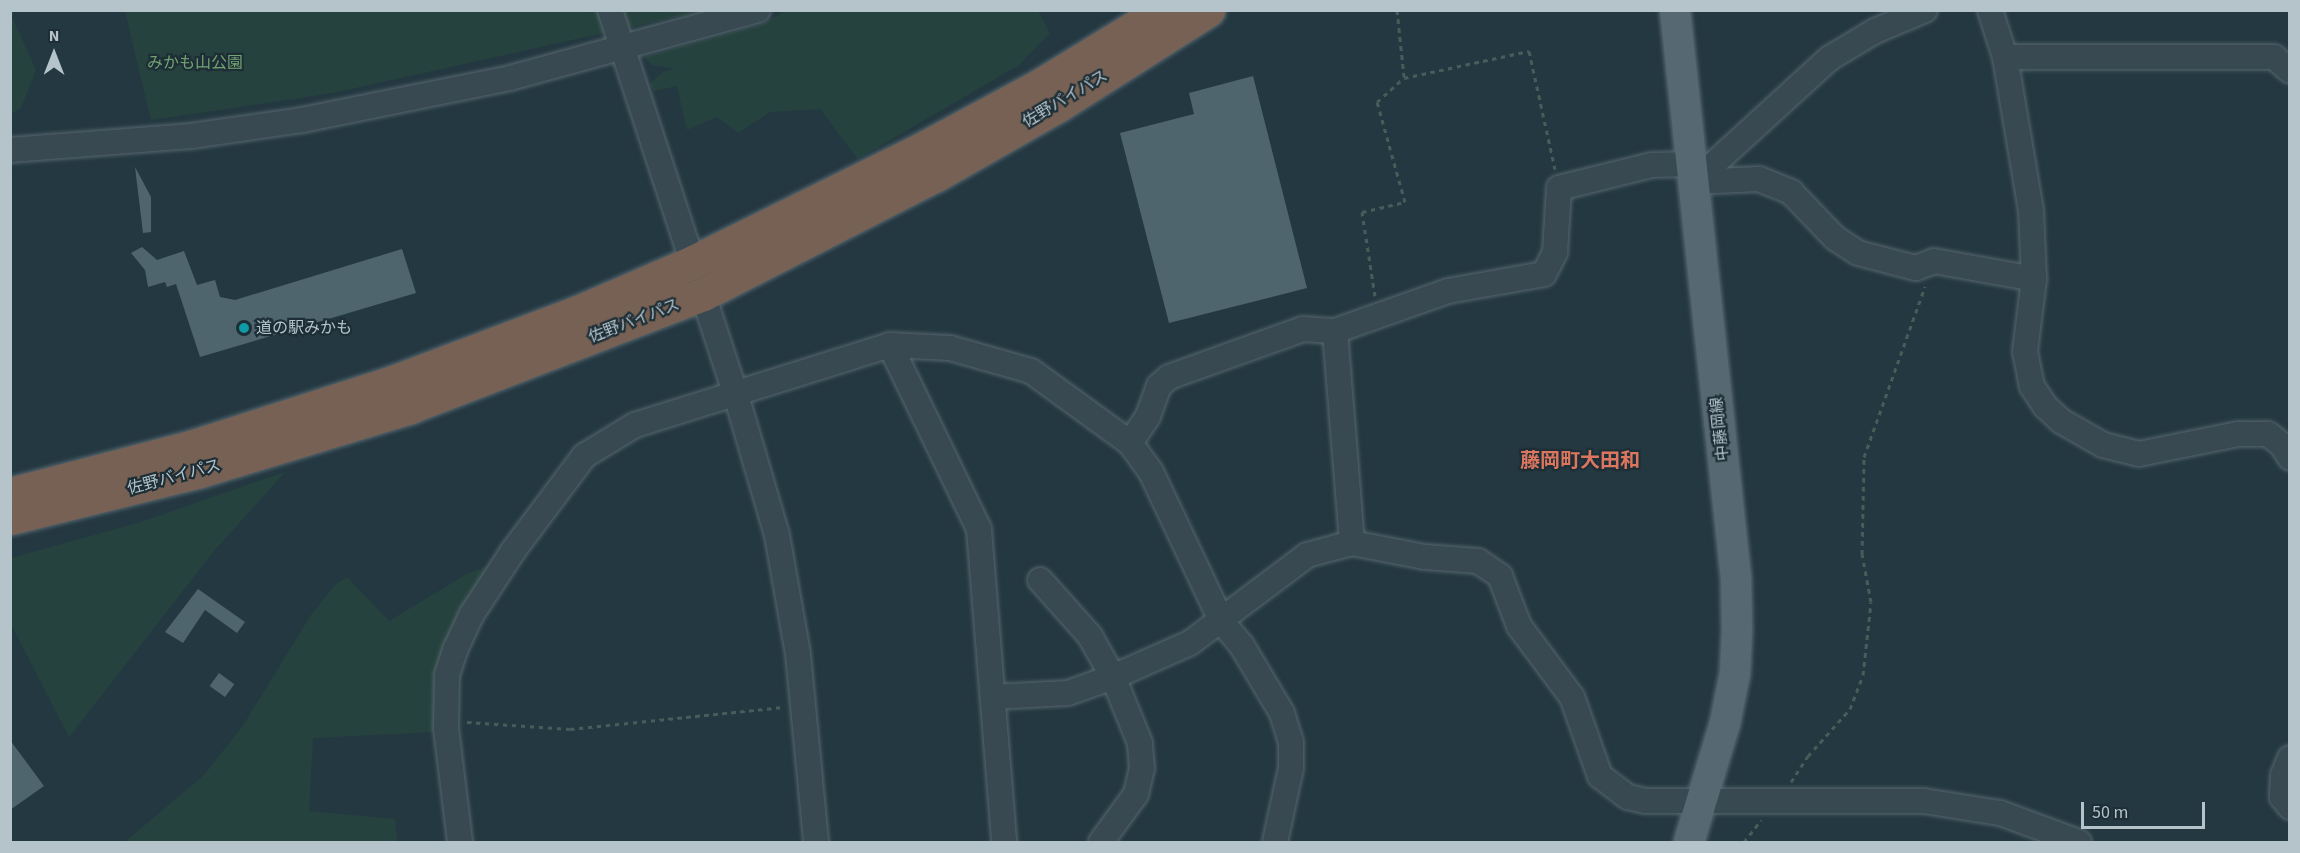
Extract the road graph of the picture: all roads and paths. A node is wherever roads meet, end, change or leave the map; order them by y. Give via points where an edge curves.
1 (610, 10) edge
2 (758, 10) edge
3 (1163, 10) edge
4 (1208, 10) edge
5 (1397, 10) edge
6 (1675, 10) edge
7 (1925, 10) edge
8 (1990, 10) edge
9 (720, 17) edge
10 (622, 47) junction
11 (2005, 57) junction
12 (2289, 70) edge
13 (1404, 78) junction
14 (10, 150) edge
15 (1693, 173) junction
16 (1559, 188) junction
17 (1934, 261) junction
18 (693, 262) junction
19 (2034, 279) junction
20 (703, 294) junction
21 (1378, 316) junction
22 (1335, 331) junction
23 (890, 345) junction
24 (736, 395) junction
25 (1130, 443) junction
26 (2289, 458) edge
27 (10, 494) edge
28 (10, 518) edge
29 (1352, 543) junction
30 (1040, 580) dead end
31 (1222, 622) junction
32 (1113, 677) junction
33 (993, 697) junction
34 (802, 705) junction
35 (446, 720) junction
36 (2289, 758) edge
37 (1702, 801) junction
38 (1776, 802) junction
39 (2289, 807) edge
40 (460, 843) edge
41 (816, 843) edge
42 (1004, 843) edge
43 (1101, 843) edge
44 (1275, 843) edge
45 (1689, 843) edge
46 (1744, 843) edge
47 (2079, 843) edge

1 - 10 street
2 - 9 street
3 - 18 highway, 佐野バイパス via 1039,86 922,149
4 - 20 highway, 佐野バイパス via 1057,106 936,175
5 - 13 path
6 - 15 main road, 中藤岡線
7 - 15 street via 1875,31 1830,58
8 - 11 street
9 - 10 street
10 - 14 street via 419,98 247,130
10 - 18 street
11 - 12 street via 2274,57
11 - 19 street via 2031,210
13 - 16 path via 1529,51
13 - 21 path via 1377,102 1405,201 1362,212
15 - 16 street via 1652,165
15 - 17 street via 1760,179 1791,192 1834,238 1858,253 1916,268
15 - 37 main road, 中藤岡線 via 1736,578 1737,631 1735,673 1727,713
16 - 21 street via 1555,252 1544,274 1448,291
17 - 19 street
17 - 38 path via 1864,457 1862,554 1871,602 1863,675 1850,709 1808,756
18 - 20 street
18 - 27 highway, 佐野バイパス via 546,324 390,383 194,446
19 - 26 street via 2025,351 2032,386 2061,421 2103,445 2139,454 2238,434 2268,434 2282,445
20 - 24 street
20 - 28 highway, 佐野バイパス via 410,406 200,471
21 - 22 street
22 - 25 street via 1303,329 1169,377 1159,386 1148,416
22 - 29 street
23 - 24 street
23 - 25 street via 950,348 1031,371
23 - 33 street via 979,529
24 - 34 street via 777,535
24 - 35 street via 635,424 584,456 472,614 447,675
25 - 31 street via 1151,472
29 - 31 street via 1307,555
29 - 37 street via 1425,557 1478,561 1500,576 1519,626 1572,697 1600,777 1628,797 1646,801
30 - 32 street via 1090,636
31 - 32 street via 1190,644
31 - 44 street via 1263,678 1282,713 1291,742 1290,784
32 - 33 street via 1068,693
32 - 43 street via 1140,743 1142,768 1136,794
33 - 42 street
34 - 35 path via 570,729
34 - 41 street
35 - 40 street
36 - 39 street via 2282,797
37 - 38 street
37 - 45 main road, 中藤岡線
38 - 46 path
38 - 47 street via 1924,801 1963,806 2000,813

